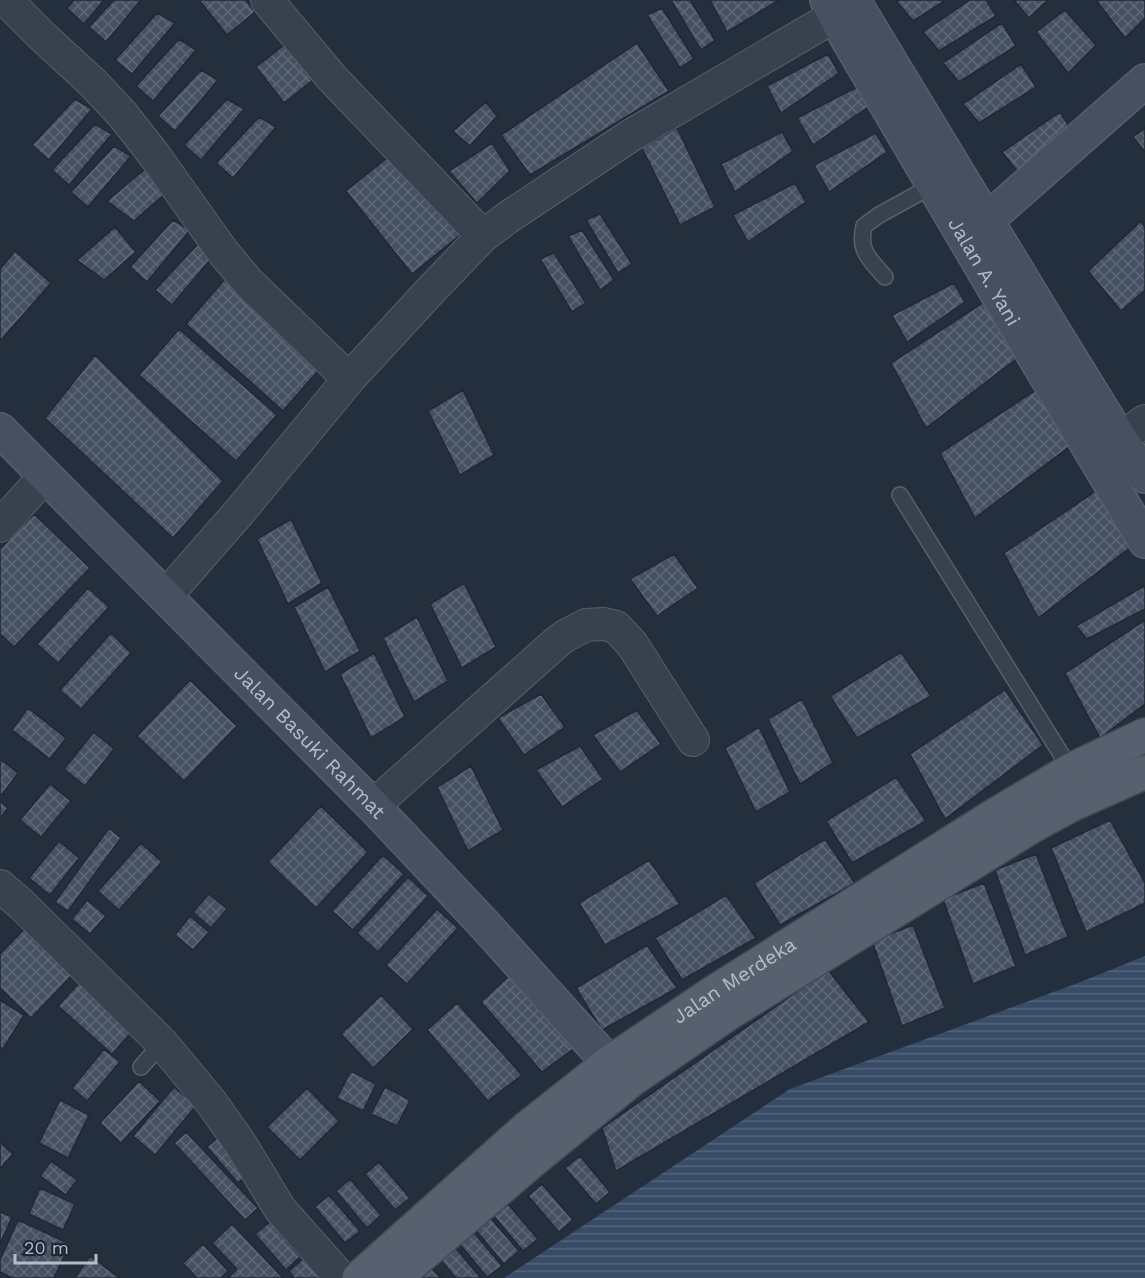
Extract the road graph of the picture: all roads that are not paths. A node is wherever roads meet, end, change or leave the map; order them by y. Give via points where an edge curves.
1 (6, 0) edge
2 (267, 0) edge
3 (843, 5) edge
4 (1145, 81) edge
5 (934, 185) junction
6 (986, 221) junction
7 (483, 236) junction
8 (885, 278) dead end
9 (1033, 326) junction
10 (350, 379) junction
11 (0, 430) edge
12 (1132, 430) edge
13 (45, 476) junction
14 (1145, 476) edge
15 (900, 495) dead end
16 (0, 526) edge
17 (1145, 541) edge
18 (165, 597) junction
19 (1145, 735) edge
20 (693, 740) dead end
21 (1071, 770) junction
22 (1145, 772) edge
23 (373, 806) junction
24 (0, 886) edge
25 (873, 908) junction
26 (162, 1044) junction
27 (609, 1063) junction
28 (141, 1067) dead end
29 (341, 1278) edge
30 (359, 1278) edge
31 (395, 1278) edge

1 - 10 street via 123,115 249,283
2 - 7 street via 332,78
3 - 5 street, Jalan A. Yani
3 - 6 street, Jalan A. Yani
3 - 7 street via 630,136
4 - 6 street
5 - 8 lane via 864,226 864,251
5 - 9 street, Jalan A. Yani
6 - 9 street, Jalan A. Yani
7 - 10 street
9 - 12 street, Jalan A. Yani
9 - 17 street, Jalan A. Yani
10 - 18 street
11 - 13 street, Jalan Basuki Rahmat
12 - 14 street, Jalan A. Yani
13 - 16 street
13 - 18 street, Jalan Basuki Rahmat
15 - 21 lane
18 - 23 street, Jalan Basuki Rahmat
19 - 21 main road, Jalan Merdeka
20 - 23 street via 632,644 616,627 586,625 543,653
21 - 25 main road, Jalan Merdeka via 992,817
22 - 25 main road, Jalan Merdeka via 1073,804 994,849
23 - 27 street, Jalan Basuki Rahmat
24 - 26 street
25 - 27 main road, Jalan Merdeka via 713,993
25 - 31 main road, Jalan Merdeka via 630,1082
26 - 28 lane
26 - 29 street via 211,1102 280,1209
27 - 30 main road, Jalan Merdeka via 527,1128

